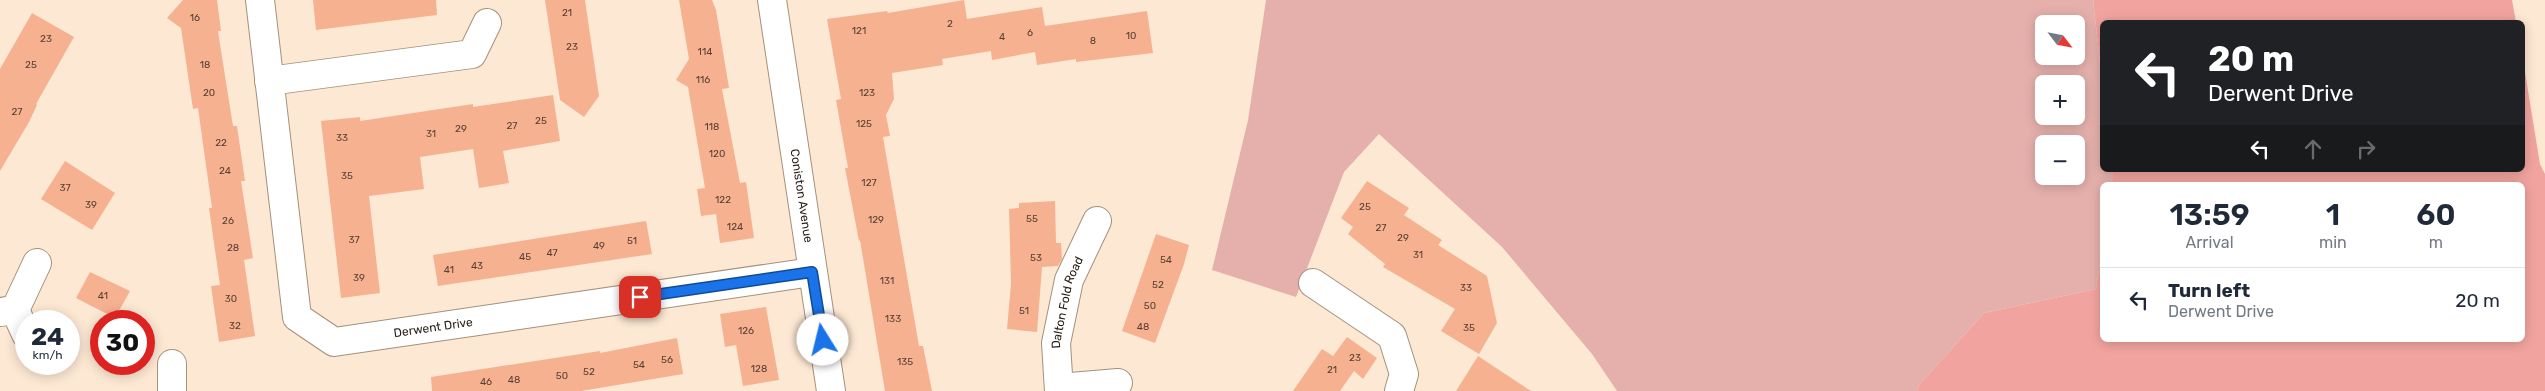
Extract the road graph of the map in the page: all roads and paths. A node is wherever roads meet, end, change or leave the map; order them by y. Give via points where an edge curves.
1 (260, 0) edge
2 (772, 0) edge
3 (487, 23) dead end
4 (269, 81) junction
5 (1097, 221) dead end
6 (37, 262) dead end
7 (812, 272) junction
8 (1313, 283) dead end
9 (14, 318) edge
10 (172, 364) dead end
11 (1118, 383) dead end
12 (1059, 390) edge
13 (172, 391) edge
14 (831, 391) edge
15 (1399, 391) edge

1 - 4 street, Derwent Drive
2 - 7 street, Coniston Avenue
3 - 4 street via 472,54
4 - 7 street, Derwent Drive via 297,317 334,342
5 - 12 street, Dalton Fold Road via 1069,280 1056,343
6 - 9 street
7 - 14 street, Coniston Avenue
8 - 15 street via 1392,336 1404,374
10 - 13 street
11 - 12 street, Dalton Fold Road

